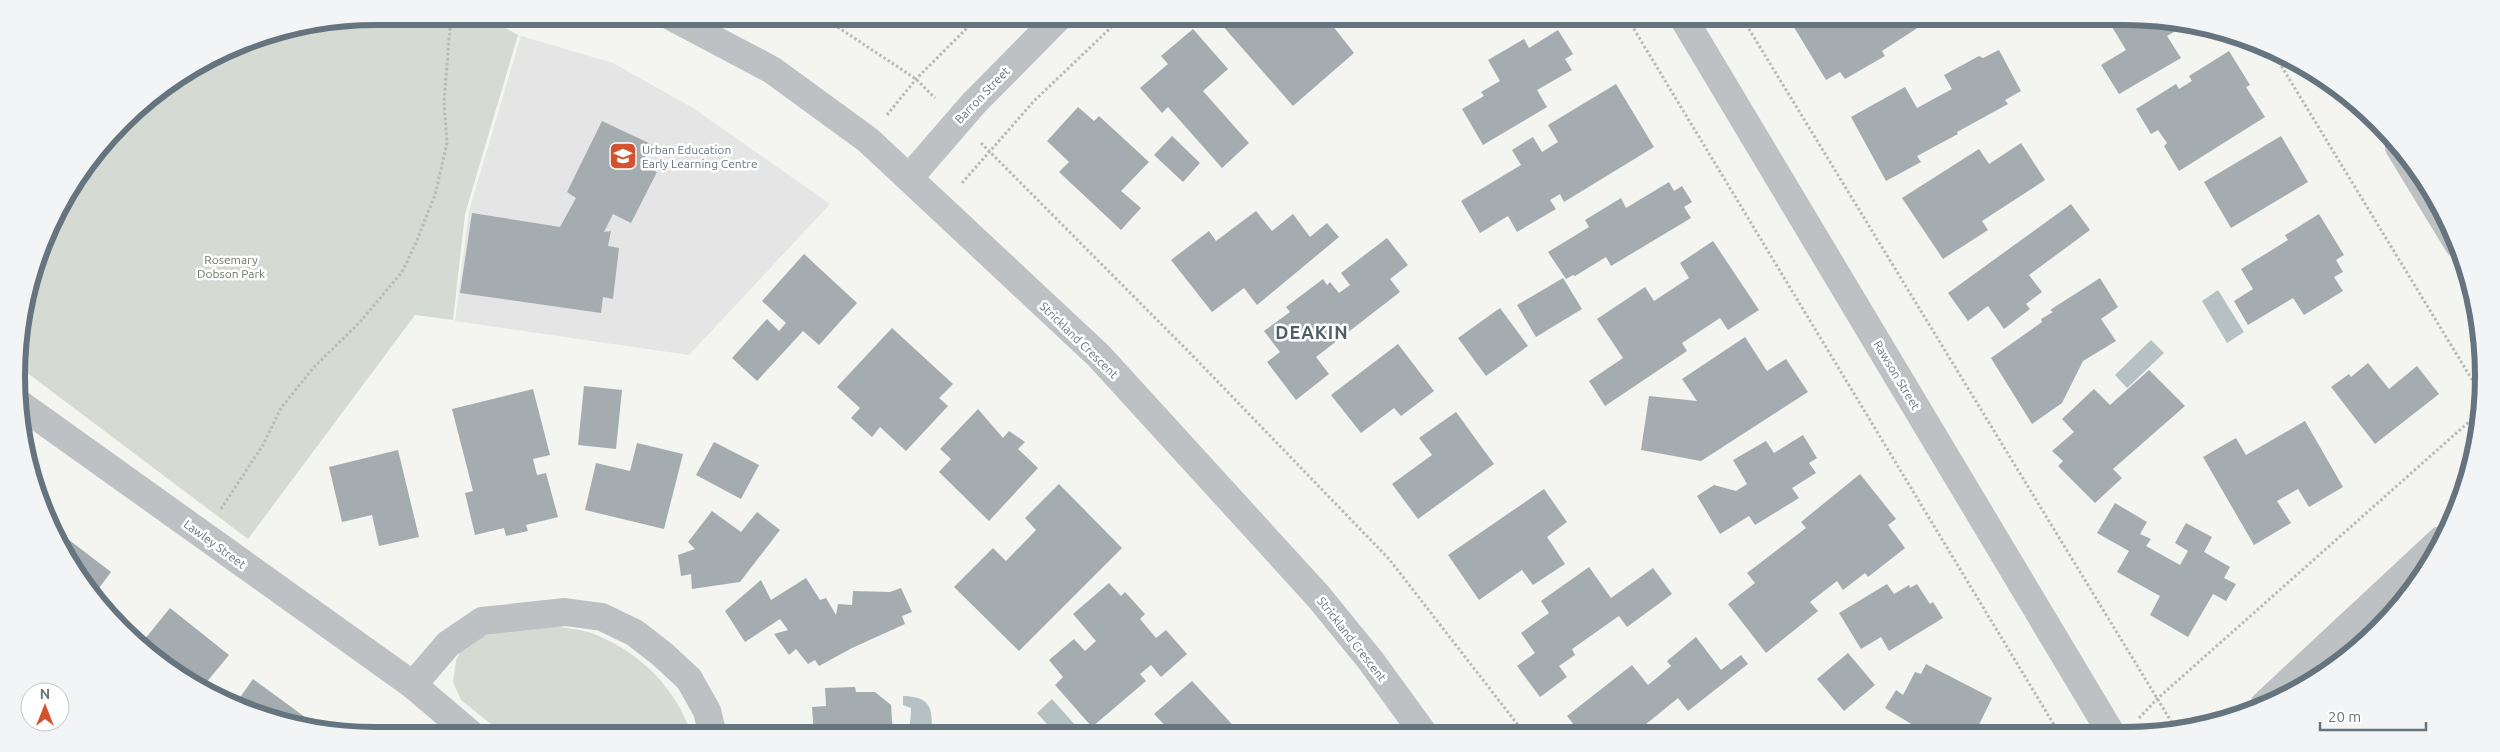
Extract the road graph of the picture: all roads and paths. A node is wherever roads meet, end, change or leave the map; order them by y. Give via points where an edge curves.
1 (450, 25) edge
2 (687, 25) edge
3 (835, 25) edge
4 (970, 25) edge
5 (1051, 25) edge
6 (1114, 25) edge
7 (1631, 25) edge
8 (1687, 25) edge
9 (1746, 25) edge
10 (2278, 61) edge
11 (916, 79) junction
12 (957, 120) junction
13 (868, 140) junction
14 (989, 150) junction
15 (909, 178) junction
16 (939, 208) junction
17 (2475, 384) edge
18 (27, 408) edge
19 (2472, 419) edge
20 (204, 536) junction
21 (2428, 552) edge
22 (413, 685) junction
23 (2279, 691) edge
24 (2157, 699) junction
25 (2138, 719) dead end
26 (2172, 724) edge
27 (462, 727) edge
28 (711, 727) edge
29 (1419, 727) edge
30 (1520, 727) edge
31 (2055, 727) edge
32 (2107, 727) edge

1 - 20 path via 444,101 447,143 435,195 402,272 360,322 314,367 281,408 264,445
2 - 13 street, Strickland Crescent via 772,70
3 - 11 path
4 - 11 path
5 - 12 street, Barron Street
6 - 14 path via 1034,101
7 - 31 path
8 - 32 street, Rawson Street
9 - 24 path
10 - 17 path
11 - 12 path
11 - 13 path
12 - 14 path
12 - 15 street, Barron Street
13 - 15 street, Strickland Crescent
14 - 16 path
14 - 30 path via 1389,560
15 - 16 street, Strickland Crescent
16 - 29 street, Strickland Crescent via 1099,356 1318,596 1371,660
18 - 20 street, Lawley Street
19 - 24 path
20 - 22 street, Lawley Street
21 - 23 street
22 - 27 street, Lawley Street
22 - 28 street via 448,644 482,621 565,612 602,617 635,633 689,680 707,711
24 - 25 path
24 - 26 path

